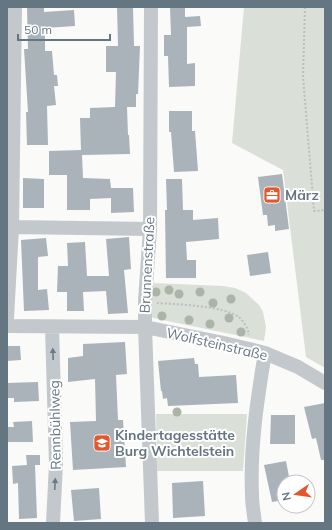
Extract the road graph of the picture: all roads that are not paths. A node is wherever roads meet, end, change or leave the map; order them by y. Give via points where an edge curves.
1 (15, 7) edge
2 (151, 7) edge
3 (10, 224) edge
4 (150, 229) junction
5 (7, 318) edge
6 (7, 326) edge
7 (52, 327) junction
8 (145, 327) junction
9 (265, 353) junction
10 (325, 383) edge
11 (52, 523) edge
12 (152, 523) edge
13 (256, 523) edge

1 - 3 street
2 - 4 street, Brunnenstraße
3 - 4 street
3 - 5 street
4 - 8 street, Brunnenstraße
6 - 7 street, Wolfsteinstraße
7 - 8 street, Wolfsteinstraße
11 -> 7 street, Rennbühlweg via 56,464
8 - 9 street, Wolfsteinstraße
8 - 12 street, Brunnenstraße
9 - 10 street, Wolfsteinstraße via 298,367
9 - 13 street via 252,453 252,496

